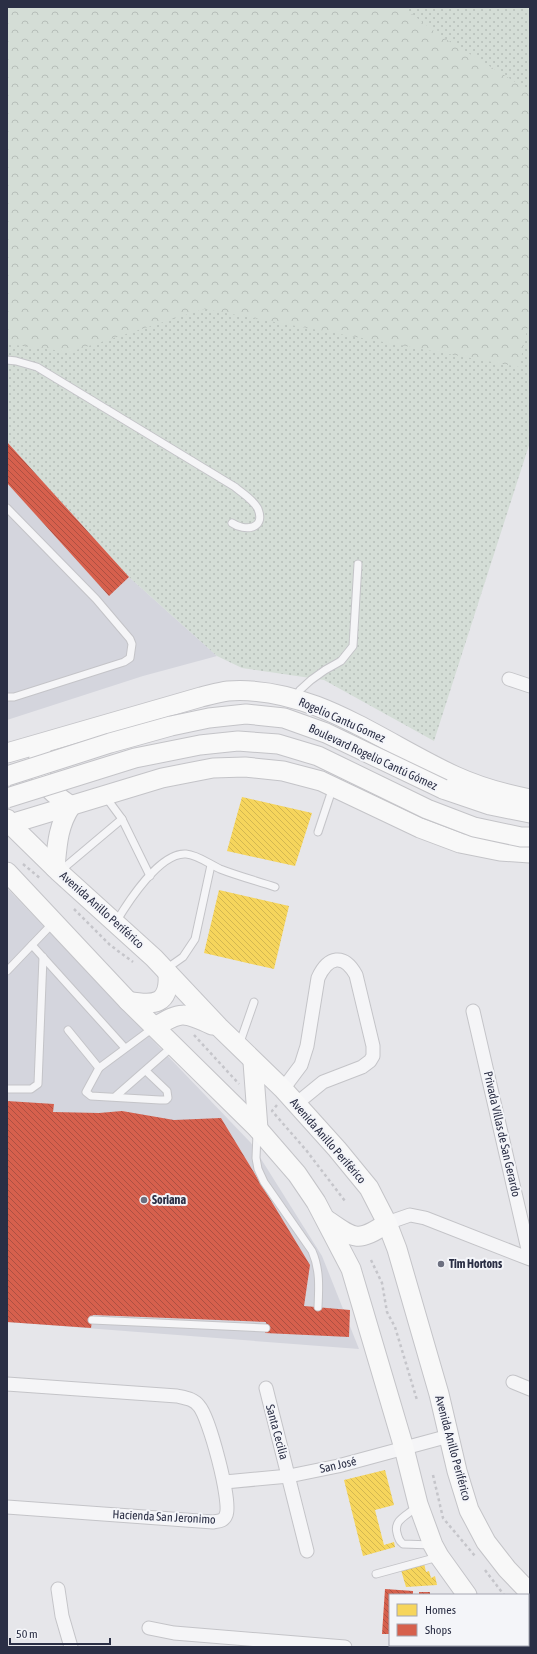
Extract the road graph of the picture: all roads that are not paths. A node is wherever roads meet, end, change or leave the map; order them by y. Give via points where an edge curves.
1 (7, 360) edge
2 (7, 508) edge
3 (232, 523) dead end
4 (358, 564) dead end
5 (509, 679) dead end
6 (530, 686) edge
7 (7, 697) edge
8 (295, 699) junction
9 (43, 743) junction
10 (7, 753) edge
11 (7, 776) edge
12 (333, 786) junction
13 (105, 796) junction
14 (7, 798) edge
15 (530, 800) edge
16 (71, 806) junction
17 (530, 813) edge
18 (122, 819) junction
19 (8, 823) edge
20 (318, 832) dead end
21 (530, 837) edge
22 (530, 853) edge
23 (211, 865) junction
24 (13, 867) edge
25 (53, 873) junction
26 (150, 876) junction
27 (275, 887) dead end
28 (116, 922) junction
29 (54, 923) junction
30 (32, 945) junction
31 (43, 957) junction
32 (7, 971) edge
33 (166, 972) junction
34 (128, 1001) junction
35 (254, 1002) dead end
36 (473, 1011) dead end
37 (155, 1027) junction
38 (219, 1028) junction
39 (68, 1030) dead end
40 (174, 1046) junction
41 (238, 1047) junction
42 (125, 1048) junction
43 (253, 1062) junction
44 (99, 1068) junction
45 (146, 1071) junction
46 (7, 1089) edge
47 (116, 1096) junction
48 (289, 1096) junction
49 (258, 1129) junction
50 (324, 1218) junction
51 (387, 1223) junction
52 (530, 1259) edge
53 (318, 1307) dead end
54 (92, 1320) dead end
55 (266, 1328) dead end
56 (513, 1382) dead end
57 (7, 1384) edge
58 (266, 1388) dead end
59 (530, 1389) edge
60 (449, 1436) junction
61 (404, 1448) junction
62 (289, 1476) junction
63 (225, 1482) junction
64 (418, 1504) junction
65 (7, 1507) edge
66 (307, 1551) dead end
67 (436, 1551) junction
68 (376, 1574) dead end
69 (58, 1589) dead end
70 (530, 1593) edge
71 (465, 1594) edge
72 (149, 1628) dead end
73 (235, 1643) edge
74 (517, 1646) edge
75 (71, 1647) edge
76 (345, 1647) edge
77 (510, 1647) edge

1 - 3 lane via 37,367 235,487 257,507 260,516 258,523 252,528 238,528
2 - 7 lane via 96,599 130,639 132,652 130,658 124,662 14,697
4 - 8 lane via 353,646 341,661 300,690
5 - 6 street
8 - 9 street, Rogelio Cantu Gomez via 256,692 227,692 201,697
8 - 15 street, Rogelio Cantu Gomez via 378,734 455,776 497,792
9 - 10 street, Rogelio Cantu Gomez
9 - 16 street via 38,756 39,771 44,785
11 - 17 street, Boulevard Rogelio Cantú Gómez, bridge via 171,726 246,714 284,718 326,733 443,789 490,805
12 - 13 street via 283,771 245,767 212,768 162,778
12 - 20 lane
12 - 22 street via 420,828 460,842 500,851
13 - 16 street
13 - 18 lane
14 - 21 street, Boulevard Rogelio Cantú Gómez, bridge via 135,758 200,745 238,741 278,744 318,756 427,809 467,824
16 - 19 street
16 - 25 street via 59,830
18 - 25 lane
18 - 26 lane
19 - 25 street, Avenida Anillo Periférico
23 - 26 lane via 186,854 166,860
23 - 27 lane
23 - 33 lane via 195,939 182,957
24 - 29 street
25 - 28 street, Avenida Anillo Periférico
26 - 28 lane via 125,906
28 - 33 street, Avenida Anillo Periférico
29 - 30 lane
29 - 34 street
30 - 31 lane
30 - 32 lane
31 - 42 lane
31 - 46 lane via 38,1084 31,1090
33 - 34 street via 169,984 160,1000 152,1004
33 - 38 street, Avenida Anillo Periférico
34 - 37 street
35 - 41 lane
36 - 52 street, Privada Villas de San Gerardo
37 - 38 street via 182,1014 191,1015
37 - 40 street
37 - 42 lane
38 - 41 street, Avenida Anillo Periférico
39 - 44 lane
40 - 45 lane
40 - 49 street
41 - 43 street, Avenida Anillo Periférico
42 - 44 lane
43 - 48 street, Avenida Anillo Periférico
43 - 49 street
44 - 47 lane via 86,1092 91,1096
45 - 47 lane
45 - 47 lane via 167,1091 166,1100
48 - 48 street via 307,1046 318,978 322,968 330,961 338,959 352,966 356,975 373,1046 373,1056 362,1066
48 - 51 street, Avenida Anillo Periférico via 337,1148 369,1188
49 - 50 street via 297,1174
49 - 53 lane via 258,1169 316,1261 320,1282
50 - 51 street via 345,1233 354,1236 364,1236
50 - 61 street via 351,1269
51 - 52 street via 410,1215 425,1218
51 - 60 street, Avenida Anillo Periférico via 397,1249
54 - 55 lane
56 - 59 street
57 - 63 street, Hacienda San Jeronimo via 177,1396 192,1400 200,1407 205,1417
58 - 62 street, Santa Cecilia
60 - 61 street, San José
60 - 70 street, Avenida Anillo Periférico via 469,1510 482,1536 507,1569
61 - 62 street, San José via 345,1465
61 - 64 street
62 - 63 street, San José
62 - 66 street, Santa Cecilia
63 - 65 street, Hacienda San Jeronimo via 228,1509 222,1521
64 - 67 street
64 - 67 lane via 397,1523 399,1540 403,1544
67 - 68 lane
67 - 71 street
69 - 75 street via 62,1616
72 - 73 street
73 - 76 street
74 - 77 street

